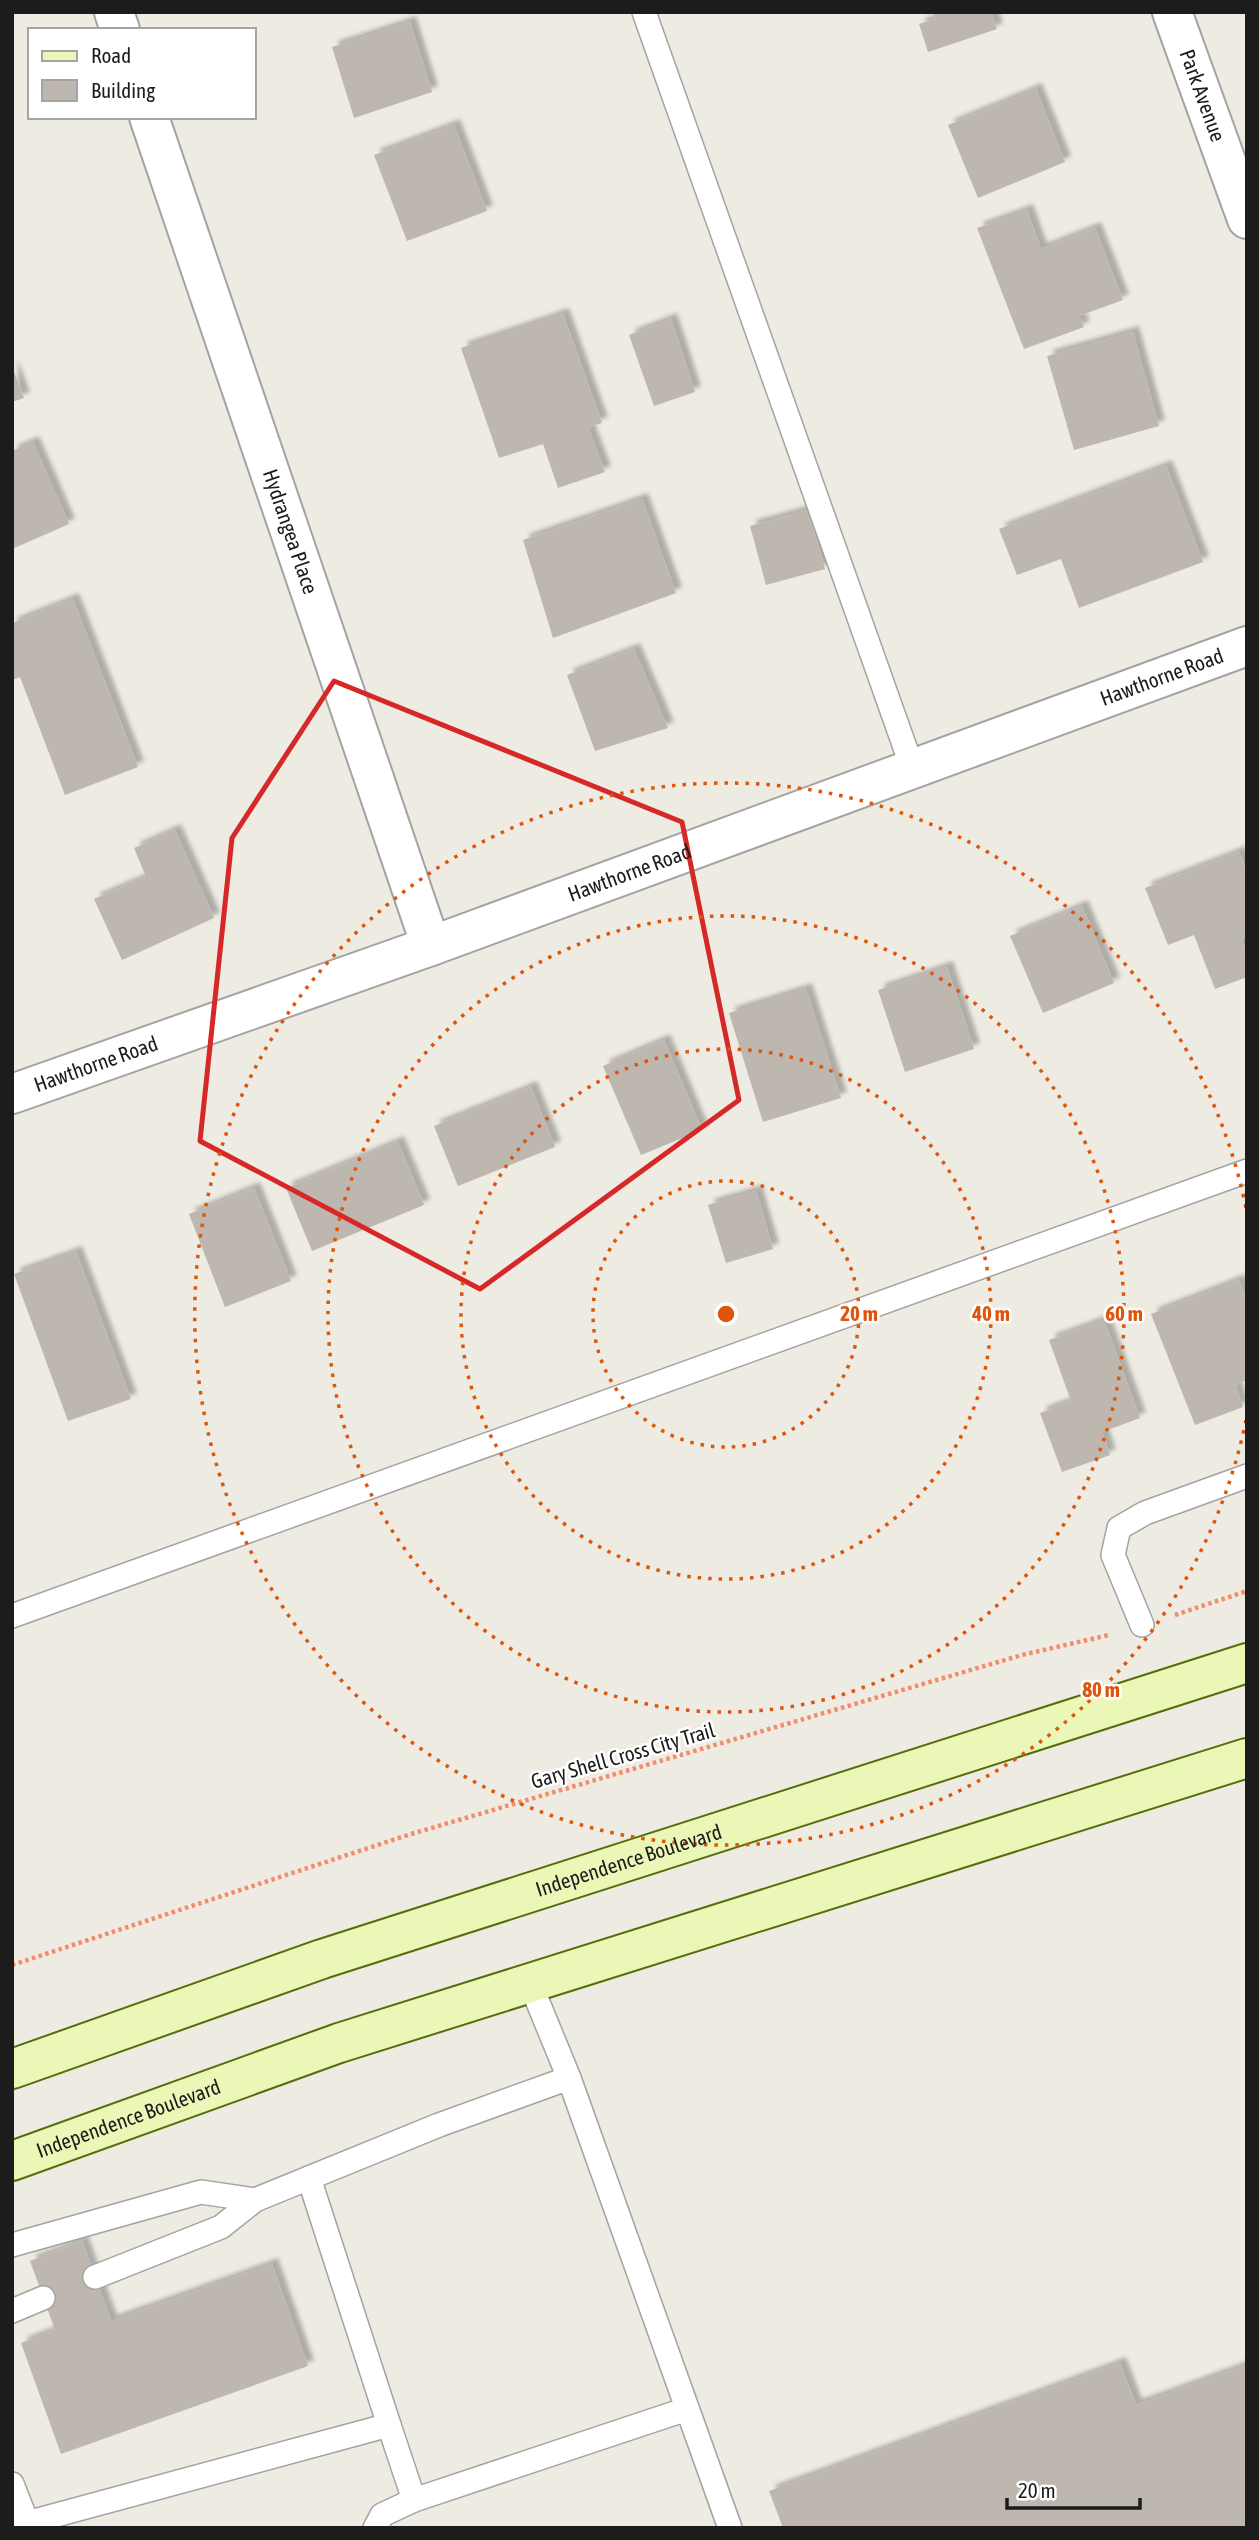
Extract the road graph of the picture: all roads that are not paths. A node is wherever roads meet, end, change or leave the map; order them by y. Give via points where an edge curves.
1 (644, 12) edge
2 (1172, 12) edge
3 (150, 119) edge
4 (1247, 219) edge
5 (1247, 646) edge
6 (912, 767) junction
7 (431, 946) junction
8 (12, 1094) edge
9 (1247, 1171) edge
10 (1247, 1476) edge
11 (12, 1616) edge
12 (1142, 1625) road end
13 (1247, 1663) edge
14 (1247, 1758) edge
15 (530, 1983) junction
16 (12, 2069) edge
17 (569, 2078) junction
18 (12, 2161) edge
19 (309, 2178) junction
20 (256, 2200) junction
21 (12, 2245) edge
22 (95, 2277) dead end
23 (43, 2298) dead end
24 (12, 2311) edge
25 (687, 2409) junction
26 (389, 2425) junction
27 (12, 2484) edge
28 (414, 2500) junction
29 (20, 2524) edge
30 (375, 2528) edge
31 (730, 2528) edge

1 - 6 lane
2 - 4 street, Park Avenue
3 - 7 street, Hydrangea Place
5 - 6 street, Hawthorne Road
6 - 7 street, Hawthorne Road
7 - 8 street, Hawthorne Road
9 - 11 lane
10 - 12 lane via 1145,1513 1119,1528 1113,1555
13 - 16 main road, Independence Boulevard via 322,1959
14 - 15 main road, Independence Boulevard
15 - 17 lane
15 - 18 main road, Independence Boulevard via 339,2043
17 - 19 lane
17 - 25 lane
19 - 20 lane
19 - 26 lane
20 - 21 lane via 201,2192
20 - 22 lane via 221,2227
23 - 24 lane
25 - 28 lane
25 - 31 lane
26 - 28 lane
26 - 29 lane
27 - 29 lane
28 - 30 lane via 382,2515

